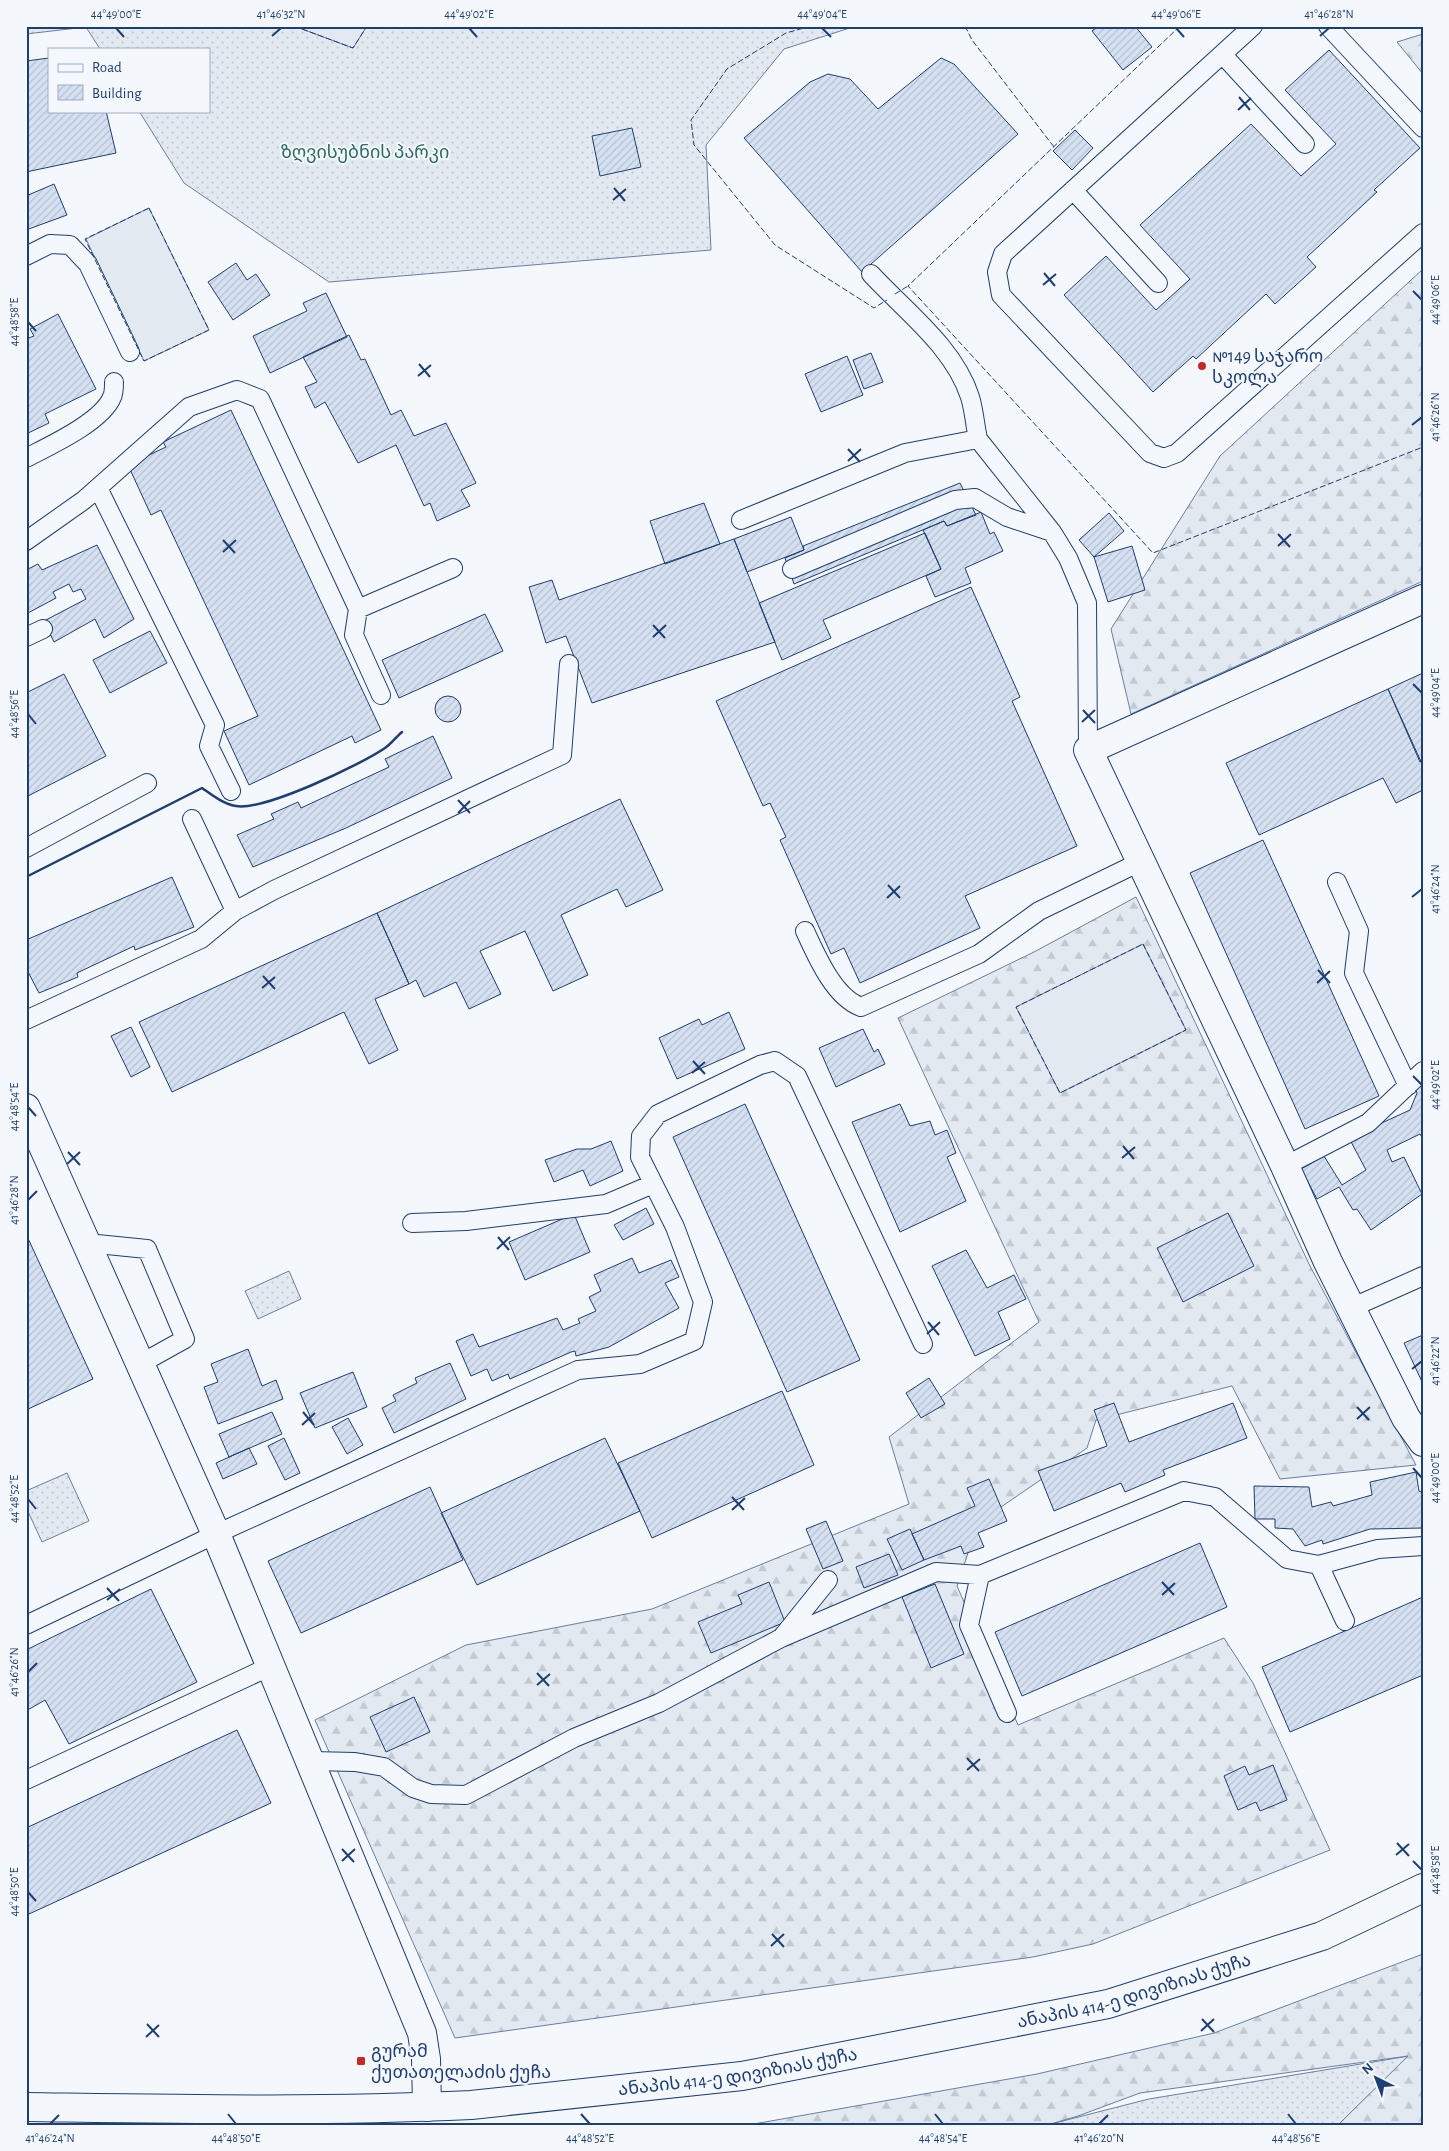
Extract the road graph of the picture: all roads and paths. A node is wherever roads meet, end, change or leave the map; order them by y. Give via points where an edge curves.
1 (1253, 26) edge
2 (1328, 26) edge
3 (1223, 55) junction
4 (1423, 128) edge
5 (1305, 144) dead end
6 (1073, 190) junction
7 (1423, 233) edge
8 (26, 256) edge
9 (871, 274) dead end
10 (1158, 283) dead end
11 (130, 352) dead end
12 (114, 382) dead end
13 (978, 439) junction
14 (26, 458) edge
15 (98, 488) junction
16 (741, 520) dead end
17 (1052, 532) junction
18 (26, 541) edge
19 (453, 568) dead end
20 (792, 569) dead end
21 (1423, 599) edge
22 (358, 609) junction
23 (43, 629) dead end
24 (26, 637) edge
25 (568, 664) dead end
26 (382, 695) dead end
27 (1088, 750) junction
28 (147, 783) dead end
29 (231, 791) dead end
30 (192, 820) dead end
31 (26, 848) edge
32 (1140, 862) junction
33 (1337, 882) dead end
34 (235, 911) junction
35 (805, 932) dead end
36 (26, 1020) edge
37 (1423, 1071) edge
38 (1408, 1086) junction
39 (26, 1108) edge
40 (1285, 1166) junction
41 (653, 1184) junction
42 (412, 1223) dead end
43 (86, 1243) junction
44 (1423, 1276) edge
45 (1351, 1308) junction
46 (923, 1344) dead end
47 (140, 1364) junction
48 (1423, 1442) edge
49 (216, 1534) junction
50 (1423, 1546) edge
51 (1319, 1565) junction
52 (980, 1575) junction
53 (828, 1580) dead end
54 (1345, 1621) dead end
55 (26, 1624) edge
56 (781, 1638) junction
57 (271, 1666) junction
58 (1007, 1713) dead end
59 (310, 1761) junction
60 (26, 1780) edge
61 (1423, 1888) edge
62 (26, 2107) edge
63 (427, 2107) junction
64 (266, 2118) edge

1 - 3 lane
2 - 4 lane
3 - 5 lane
3 - 6 lane
6 - 7 lane via 1003,254 996,272 1001,295 1150,453 1164,458 1177,453
6 - 10 lane
8 - 11 lane via 50,244 70,245 88,264
9 - 13 lane via 951,361 970,398
12 - 14 lane via 112,397 105,408 70,435
13 - 16 lane via 905,453
13 - 17 lane
15 - 18 lane
15 - 22 lane via 189,407 237,390 260,399
15 - 29 lane via 215,725 209,746
17 - 20 lane via 1007,518 975,498 967,498 955,500
17 - 27 lane via 1068,558 1087,603
19 - 22 lane
21 - 27 street
22 - 26 lane via 354,635
23 - 24 lane
25 - 34 lane via 562,755
27 - 32 street
28 - 31 lane
30 - 34 lane
32 - 35 lane via 1039,911 979,954 861,1007 850,1003 821,967
32 - 40 street
33 - 38 lane via 1359,931 1354,973
34 - 36 lane via 201,938
37 - 38 lane
38 - 40 lane via 1368,1123
39 - 43 street
40 - 45 street
41 - 42 lane via 606,1204 466,1221
41 - 46 lane via 640,1157 641,1136 658,1114 775,1060 798,1076
41 - 49 lane via 675,1227 703,1302 694,1341 640,1364 578,1370
43 - 47 street
43 - 47 lane via 147,1249 185,1339
44 - 45 lane
45 - 48 street via 1406,1418
47 - 49 street
49 - 55 lane
49 - 57 street
50 - 51 lane via 1378,1549
51 - 52 lane via 1287,1560 1215,1497 1184,1492
51 - 54 lane
52 - 56 lane via 936,1572
52 - 58 lane via 969,1625
53 - 56 lane
56 - 59 lane via 659,1703 574,1738 466,1795 431,1794 413,1788 384,1768 356,1762
57 - 59 street
57 - 60 lane
59 - 63 street via 422,2033
61 - 63 street, ანაპის 414-ე დივიზიას ქუჩა via 1322,1936 1108,2004 742,2076
62 - 64 street, ანაპის 414-ე დივიზიას ქუჩა
63 - 64 street, ანაპის 414-ე დივიზიას ქუჩა

